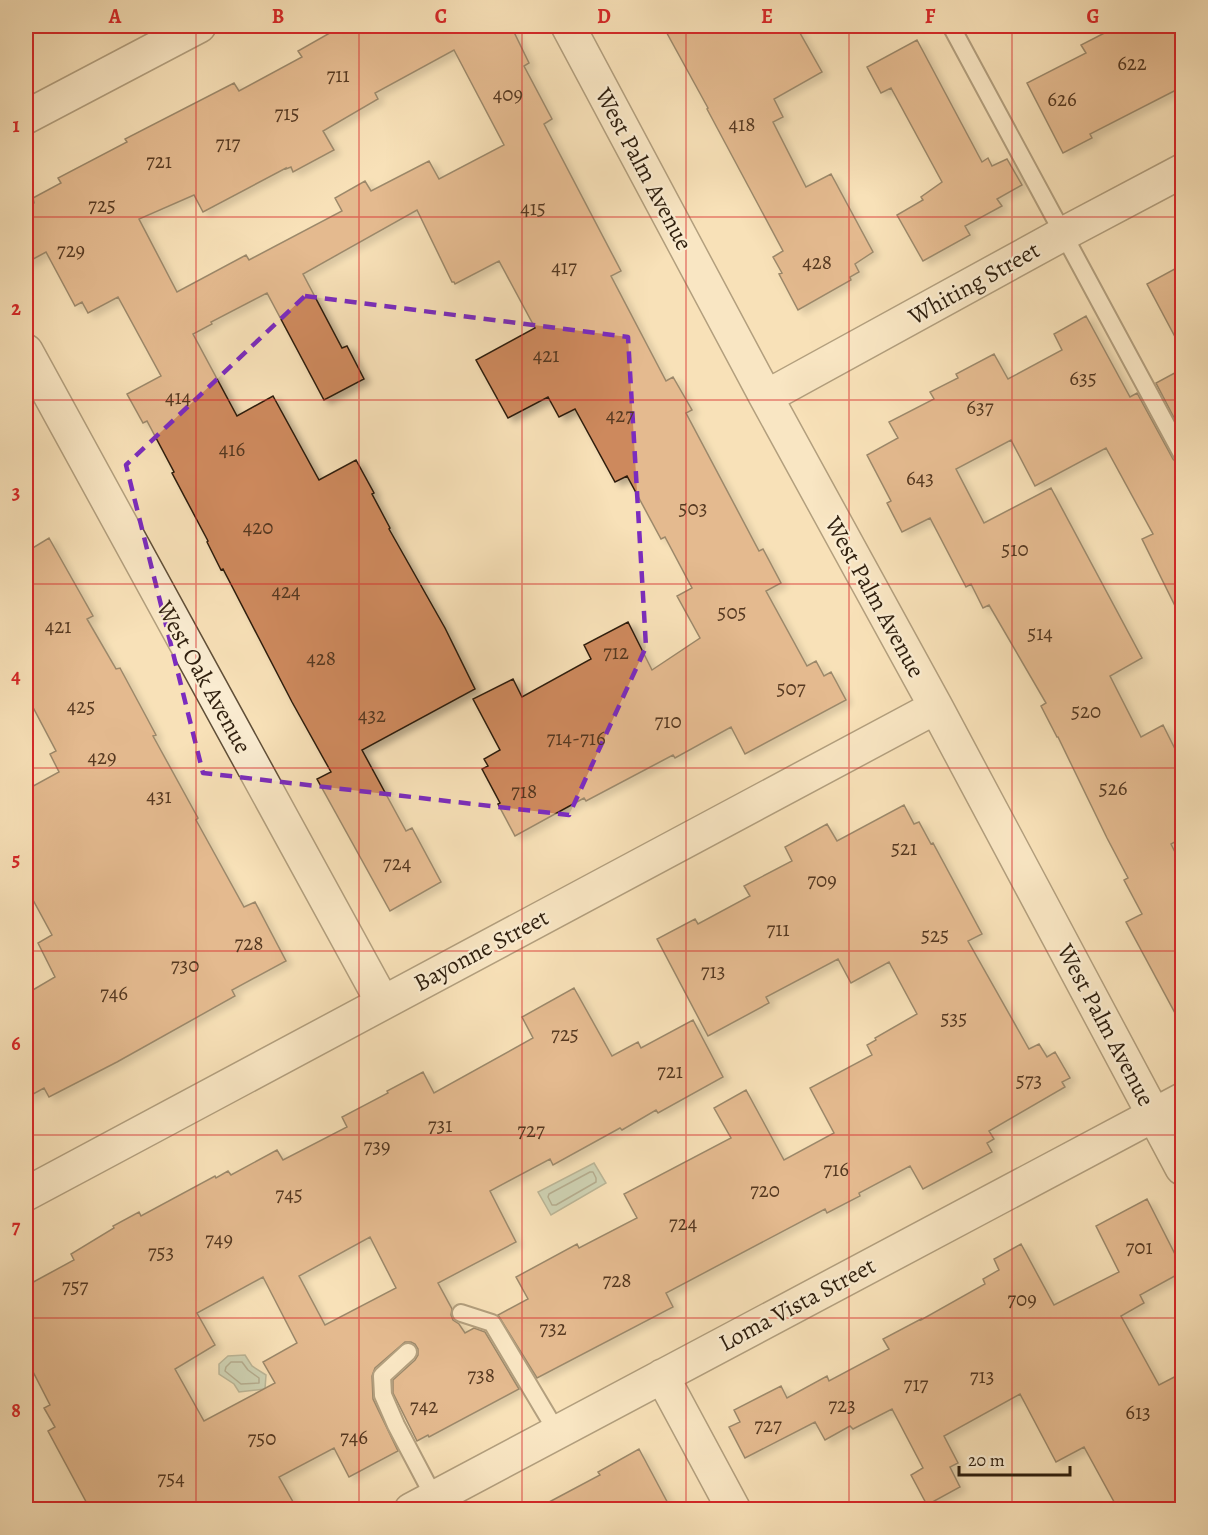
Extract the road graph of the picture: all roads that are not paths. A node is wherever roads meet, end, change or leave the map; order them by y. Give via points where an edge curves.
1 (199, 26) edge
2 (568, 26) edge
3 (951, 26) edge
4 (26, 117) edge
5 (1182, 171) edge
6 (1064, 234) junction
7 (26, 351) edge
8 (766, 397) junction
9 (1182, 454) edge
10 (936, 707) junction
11 (383, 1003) junction
12 (1182, 1100) edge
13 (1154, 1115) junction
14 (1182, 1168) edge
15 (26, 1194) edge
16 (461, 1313) dead end
17 (408, 1352) dead end
18 (662, 1376) junction
19 (557, 1432) junction
20 (422, 1503) edge
21 (734, 1509) edge

1 - 4 street
2 - 8 street, West Palm Avenue
3 - 6 lane
5 - 6 street, Whiting Street
6 - 8 street, Whiting Street
6 - 9 lane
7 - 11 street, West Oak Avenue
8 - 10 street, West Palm Avenue
10 - 11 street, Bayonne Street
10 - 13 street, West Palm Avenue
11 - 15 street, Bayonne Street
12 - 13 street, Loma Vista Street
13 - 14 street, West Palm Avenue
13 - 18 street, Loma Vista Street
16 - 19 lane via 492,1323
17 - 20 lane via 382,1376 383,1395
18 - 19 street, Loma Vista Street
18 - 21 street
19 - 20 street, Loma Vista Street

